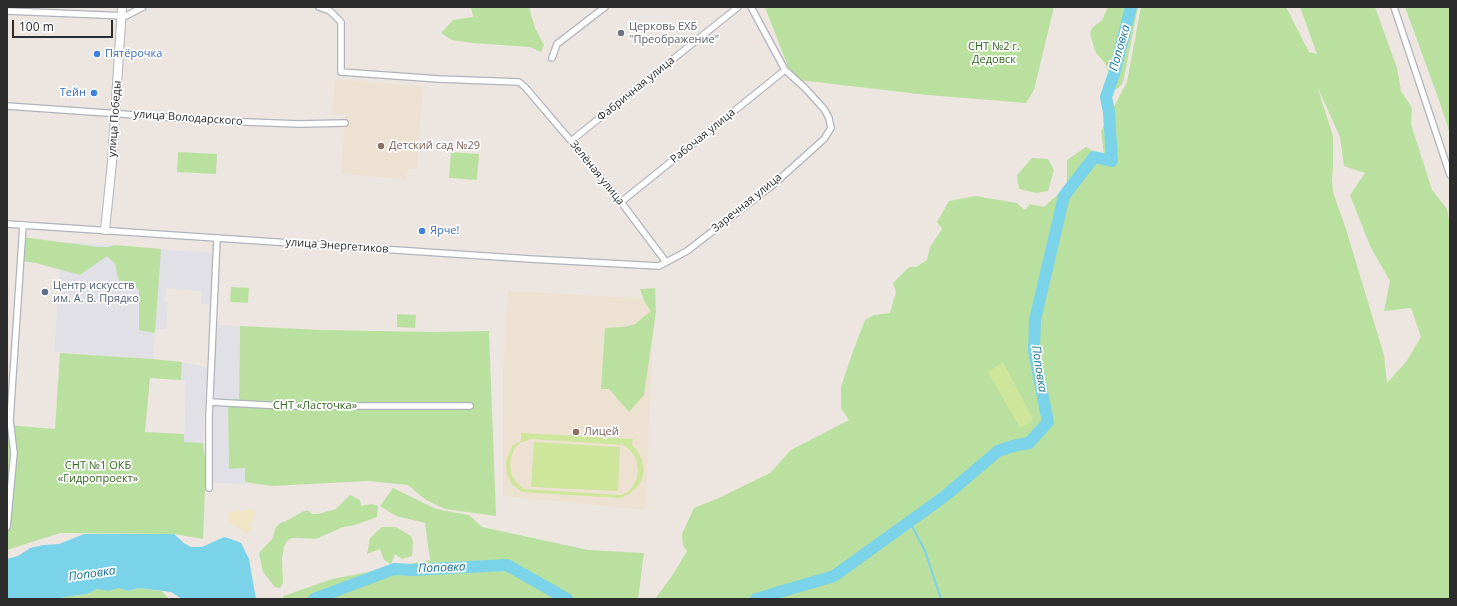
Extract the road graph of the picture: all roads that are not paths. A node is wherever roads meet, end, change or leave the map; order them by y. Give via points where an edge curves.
1 (143, 7) edge
2 (319, 7) edge
3 (605, 7) edge
4 (738, 7) edge
5 (752, 7) edge
6 (1394, 7) edge
7 (7, 11) edge
8 (122, 11) edge
9 (552, 58) dead end
10 (785, 70) junction
11 (7, 106) edge
12 (116, 113) junction
13 (345, 123) dead end
14 (571, 141) junction
15 (1450, 175) edge
16 (620, 202) junction
17 (7, 224) edge
18 (23, 225) junction
19 (105, 230) junction
20 (217, 238) junction
21 (666, 262) junction
22 (210, 402) junction
23 (470, 406) dead end
24 (209, 488) dead end
25 (7, 527) edge

1 - 8 street via 126,16
2 - 14 street, Зелёная улица via 330,11 341,22 341,72 519,82
3 - 9 street via 557,44
4 - 14 street, Фабричная улица
5 - 10 street
6 - 15 street
7 - 8 street
8 - 12 street, улица Победы
10 - 16 street, Рабочая улица
10 - 21 street, Заречная улица via 824,109 831,128 824,139 774,184 687,251
11 - 12 street, улица Володарского
12 - 13 street, улица Володарского via 260,123
12 - 19 street, улица Победы
14 - 16 street, Зелёная улица
16 - 21 street, Зелёная улица
17 - 18 street, улица Энергетиков
18 - 19 street, улица Энергетиков
18 - 25 street via 10,420 14,453
19 - 20 street, улица Энергетиков
20 - 21 street, улица Энергетиков via 652,266
20 - 22 street
22 - 23 street via 284,406
22 - 24 street

